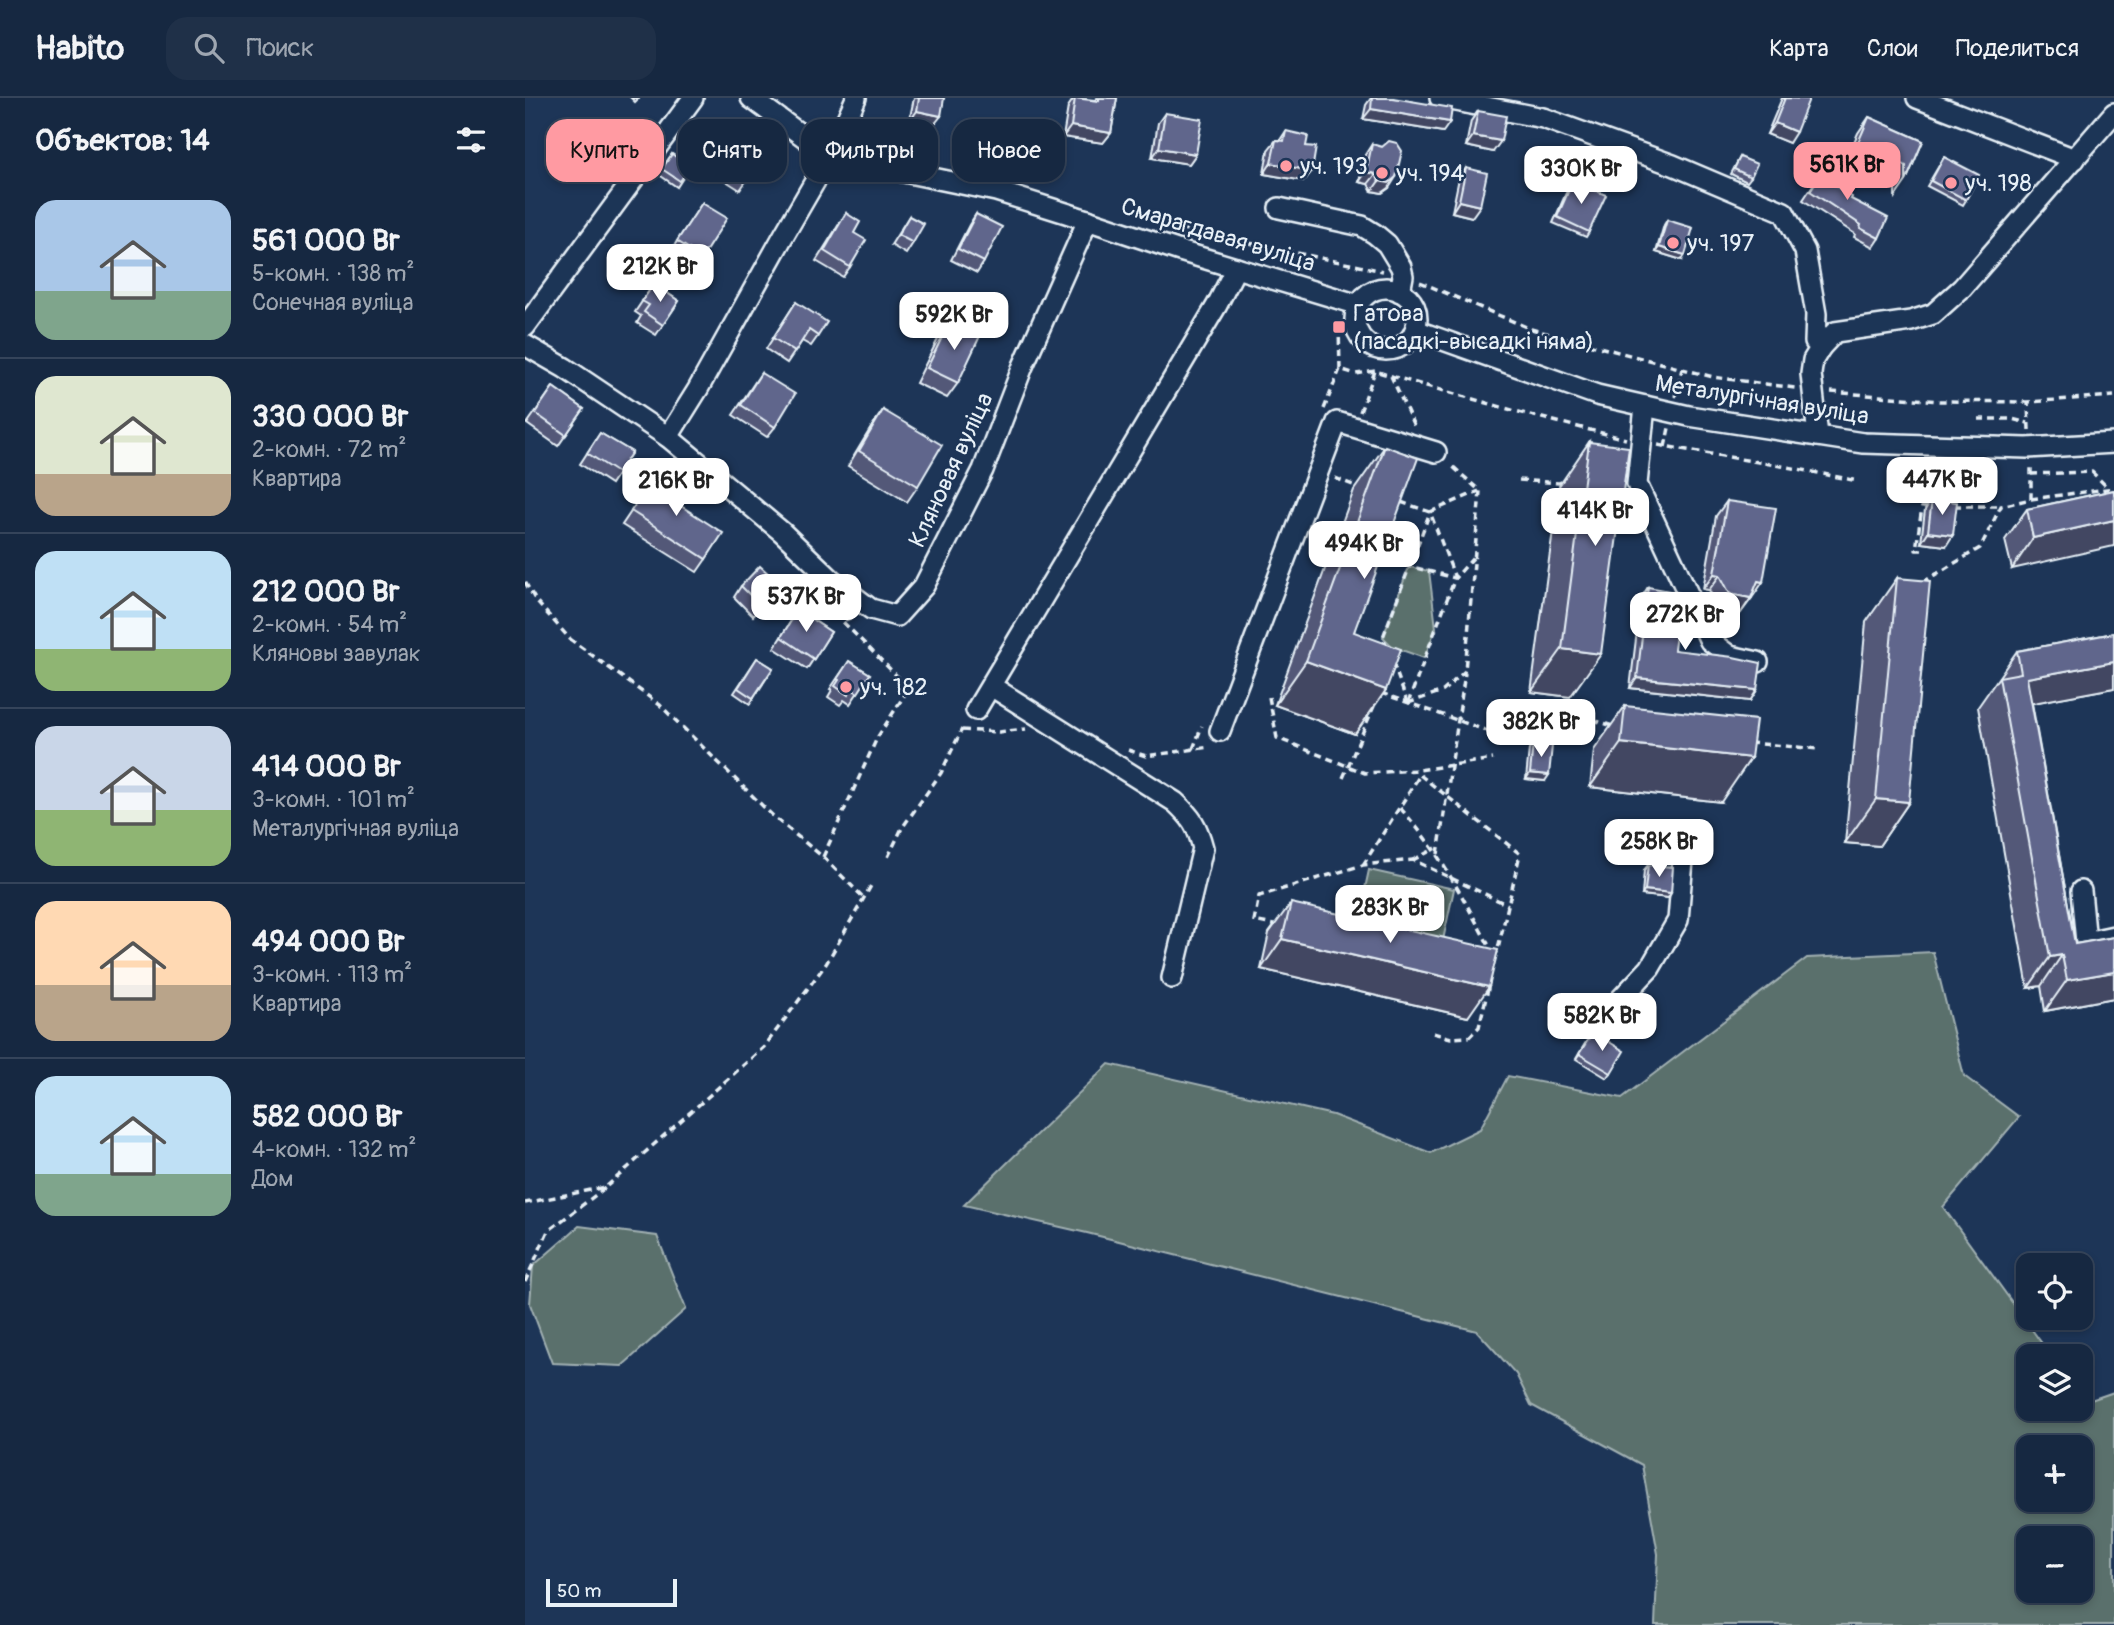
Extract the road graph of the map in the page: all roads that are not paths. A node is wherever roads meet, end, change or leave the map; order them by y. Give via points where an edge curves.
1 (693, 98) edge
2 (751, 98) edge
3 (856, 98) edge
4 (1440, 98) edge
5 (1917, 98) edge
6 (2114, 113) edge
7 (847, 119) edge
8 (801, 135) edge
9 (2075, 159) junction
10 (938, 179) edge
11 (815, 182) edge
12 (1279, 208) dead end
13 (1088, 220) junction
14 (1236, 268) junction
15 (1401, 284) junction
16 (1357, 314) junction
17 (525, 327) edge
18 (1415, 330) junction
19 (525, 345) edge
20 (1821, 347) junction
21 (1645, 406) junction
22 (1818, 436) junction
23 (668, 438) junction
24 (2114, 443) edge
25 (1436, 452) road end
26 (1758, 662) edge
27 (991, 686) junction
28 (977, 710) road end
29 (1220, 731) dead end
30 (1685, 836) dead end
31 (2081, 891) dead end
32 (2114, 936) edge
33 (1172, 978) dead end
34 (1572, 1025) dead end

1 - 17 street
2 - 8 street, Смарагдавая вуліца
3 - 7 street
4 - 20 street via 1543,118 1784,212 1805,251 1816,314 1815,342
5 - 9 street
6 - 9 street
9 - 20 street via 1962,288 1933,314 1835,332
10 - 13 street, Смарагдавая вуліца via 996,191
11 - 23 street
12 - 15 street via 1362,226 1395,255
13 - 14 street, Смарагдавая вуліца
13 - 23 street, Кляновая вуліца via 983,470 923,586 897,616 871,609 831,579
14 - 16 street, Смарагдавая вуліца
14 - 27 street
15 - 16 street via 1372,292
15 - 18 street via 1415,308
16 - 18 street via 1360,336 1369,346 1382,350 1396,349
18 - 21 street, Металургічная вуліца via 1597,396
19 - 23 street
20 - 22 street via 1811,374
21 - 22 street, Металургічная вуліца
21 - 26 street via 1637,484 1710,641 1730,656
22 - 24 street, Металургічная вуліца via 1955,447
25 - 29 street via 1337,422
27 - 28 street
27 - 33 street via 1175,802 1192,818 1203,848
30 - 34 street via 1678,920 1650,968 1616,1004
31 - 32 street via 2086,942

